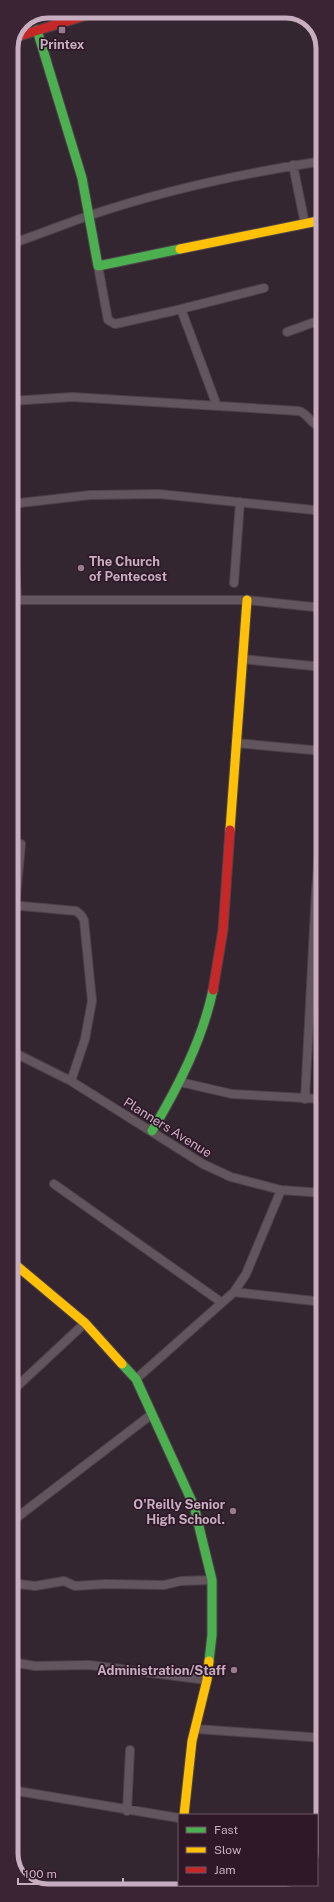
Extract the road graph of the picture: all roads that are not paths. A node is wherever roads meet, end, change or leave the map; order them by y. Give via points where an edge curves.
1 (77, 18) edge
2 (37, 30) junction
3 (20, 36) edge
4 (316, 162) edge
5 (293, 165) junction
6 (90, 215) junction
7 (316, 222) edge
8 (305, 224) junction
9 (18, 241) edge
10 (98, 266) junction
11 (264, 288) dead end
12 (181, 309) junction
13 (316, 322) edge
14 (287, 332) dead end
15 (18, 401) edge
16 (217, 406) junction
17 (316, 425) edge
18 (240, 502) junction
19 (18, 503) edge
20 (316, 510) edge
21 (234, 583) dead end
22 (18, 600) edge
23 (247, 600) junction
24 (316, 607) edge
25 (242, 659) junction
26 (316, 665) edge
27 (236, 743) junction
28 (316, 750) edge
29 (21, 844) dead end
30 (18, 867) edge
31 (18, 905) edge
32 (316, 933) edge
33 (18, 1055) edge
34 (71, 1081) junction
35 (180, 1082) junction
36 (304, 1099) junction
37 (316, 1099) edge
38 (152, 1132) junction
39 (54, 1184) dead end
40 (281, 1190) junction
41 (316, 1192) edge
42 (18, 1267) edge
43 (234, 1292) junction
44 (316, 1301) edge
45 (221, 1302) junction
46 (85, 1323) junction
47 (136, 1379) junction
48 (18, 1385) edge
49 (152, 1414) junction
50 (18, 1517) edge
51 (212, 1580) junction
52 (18, 1584) edge
53 (18, 1663) edge
54 (207, 1680) junction
55 (196, 1730) junction
56 (316, 1738) edge
57 (130, 1750) dead end
58 (18, 1791) edge
59 (127, 1811) junction
60 (184, 1814) edge
61 (178, 1818) edge

1 - 2 street
2 - 3 street
2 - 6 street via 82,178
4 - 5 street
5 - 6 street via 190,187
5 - 8 street
6 - 9 street
6 - 10 street via 94,254
7 - 8 street
8 - 10 street
10 - 12 street via 108,320 111,323
11 - 12 street
12 - 16 street
13 - 14 street
15 - 16 street via 72,397
16 - 17 street via 305,412
18 - 19 street via 159,494 90,495
18 - 20 street
18 - 21 street
22 - 23 street
23 - 24 street
23 - 25 street
25 - 26 street
25 - 27 street
27 - 28 street
27 - 35 street via 224,913 216,981 206,1020
29 - 30 street
31 - 34 street via 76,911 84,920 92,1001 85,1039
32 - 36 street
33 - 34 street, Planners Avenue
34 - 38 street, Planners Avenue
35 - 36 street via 232,1094
35 - 38 street
36 - 37 street
38 - 40 street, Planners Avenue via 203,1164 231,1177
39 - 45 street
40 - 41 street, Planners Avenue
40 - 43 street via 246,1274
42 - 46 street
43 - 44 street
43 - 45 street
45 - 47 street
46 - 47 street
46 - 48 street
47 - 49 street
49 - 50 street
49 - 51 street via 194,1506
51 - 52 street via 181,1581 164,1585 74,1586 64,1581 36,1586
51 - 54 street via 212,1635
53 - 54 street via 35,1666 89,1665
54 - 55 street
55 - 56 street
55 - 60 street via 192,1740
57 - 59 street
58 - 59 street
59 - 61 street

